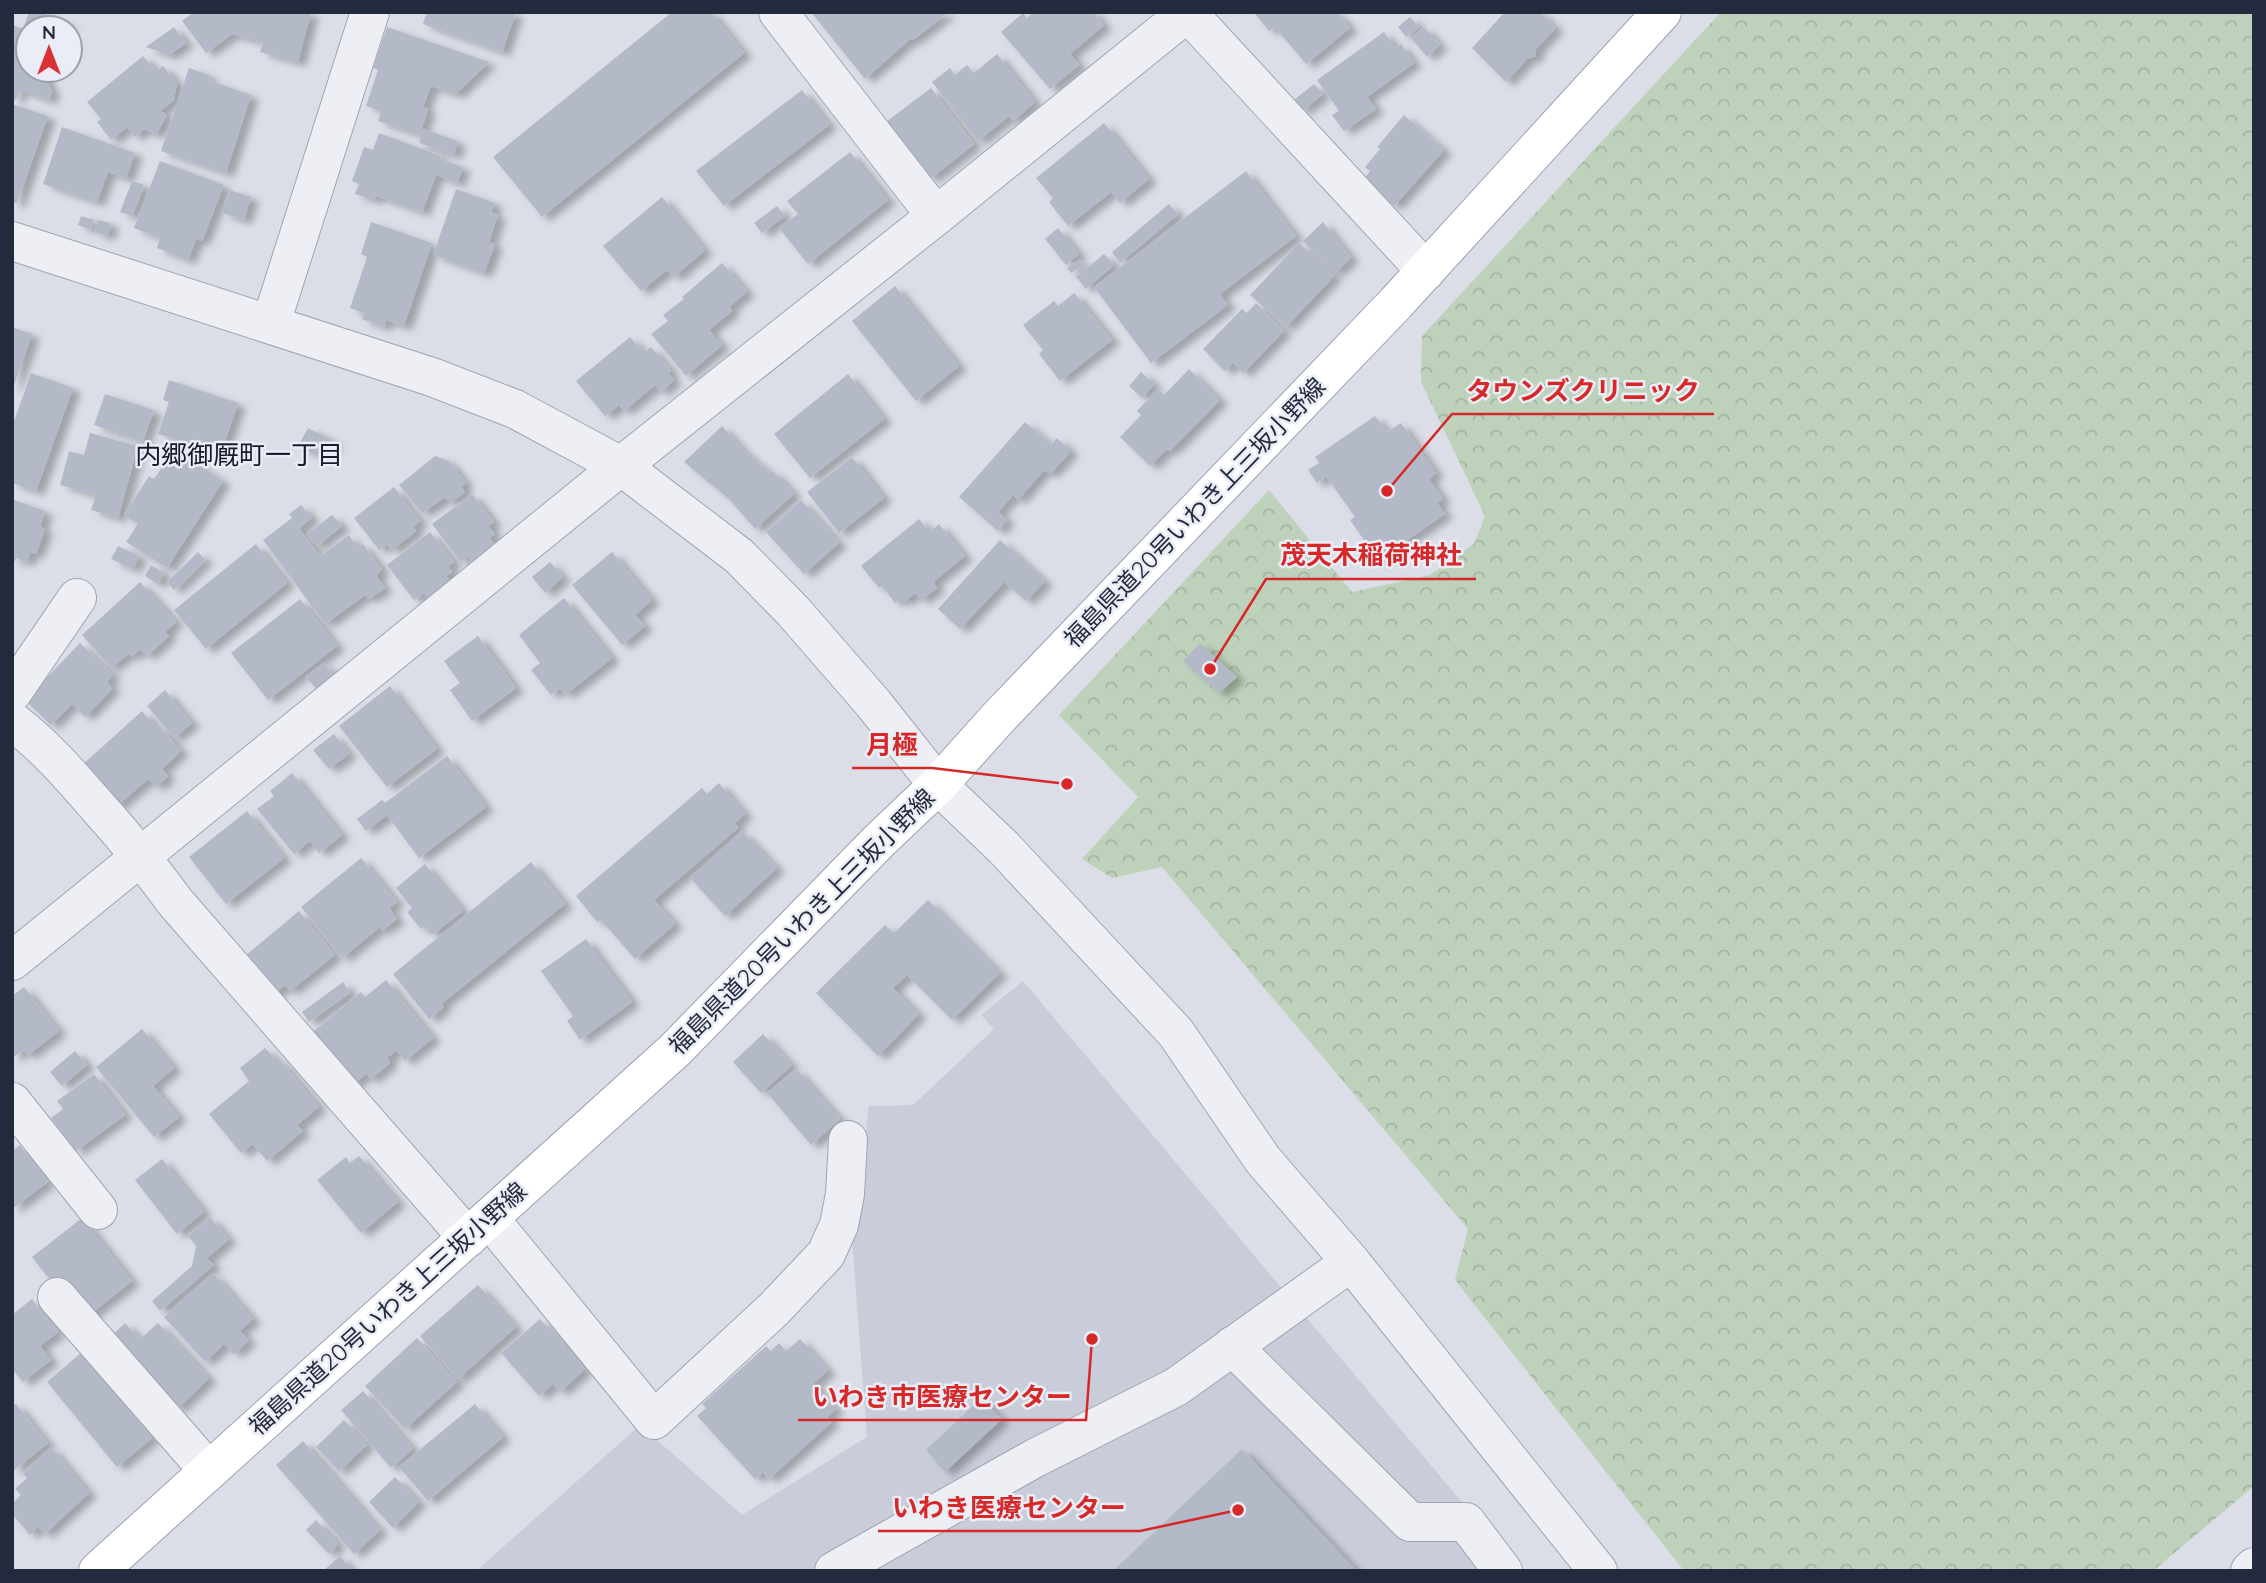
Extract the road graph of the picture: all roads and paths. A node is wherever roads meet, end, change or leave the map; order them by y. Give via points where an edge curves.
1 (370, 12) edge
2 (778, 12) edge
3 (1187, 12) edge
4 (1662, 12) edge
5 (936, 216) junction
6 (12, 241) edge
7 (1426, 271) junction
8 (271, 323) junction
9 (621, 466) junction
10 (77, 598) dead end
11 (12, 693) edge
12 (12, 721) edge
13 (938, 785) junction
14 (142, 856) junction
15 (12, 961) edge
16 (12, 1102) edge
17 (848, 1140) dead end
18 (98, 1210) dead end
19 (478, 1228) junction
20 (1351, 1262) junction
21 (57, 1297) dead end
22 (1232, 1346) junction
23 (209, 1471) junction
24 (853, 1566) edge
25 (2254, 1567) edge
26 (99, 1571) edge
27 (1503, 1571) edge
28 (1598, 1571) edge
29 (2250, 1571) edge

1 - 8 street
2 - 5 street
3 - 5 street
3 - 7 street
4 - 7 main road, 福島県道20号いわき上三坂小野線
5 - 9 street
6 - 8 street
7 - 13 main road, 福島県道20号いわき上三坂小野線
8 - 9 street via 515,409
9 - 13 street via 739,556 873,703
9 - 14 street
10 - 11 street
12 - 14 street via 62,765
13 - 19 main road, 福島県道20号いわき上三坂小野線 via 675,1050
13 - 20 street via 1004,848 1176,1033 1263,1160
14 - 15 street
14 - 19 street via 176,903
16 - 18 street
17 - 19 street via 845,1194 826,1254 654,1420
19 - 23 main road, 福島県道20号いわき上三坂小野線
20 - 22 street
20 - 28 street
21 - 23 street
22 - 24 street via 1176,1387 1035,1458
22 - 27 street via 1410,1522 1466,1522
23 - 26 main road, 福島県道20号いわき上三坂小野線
25 - 29 street

